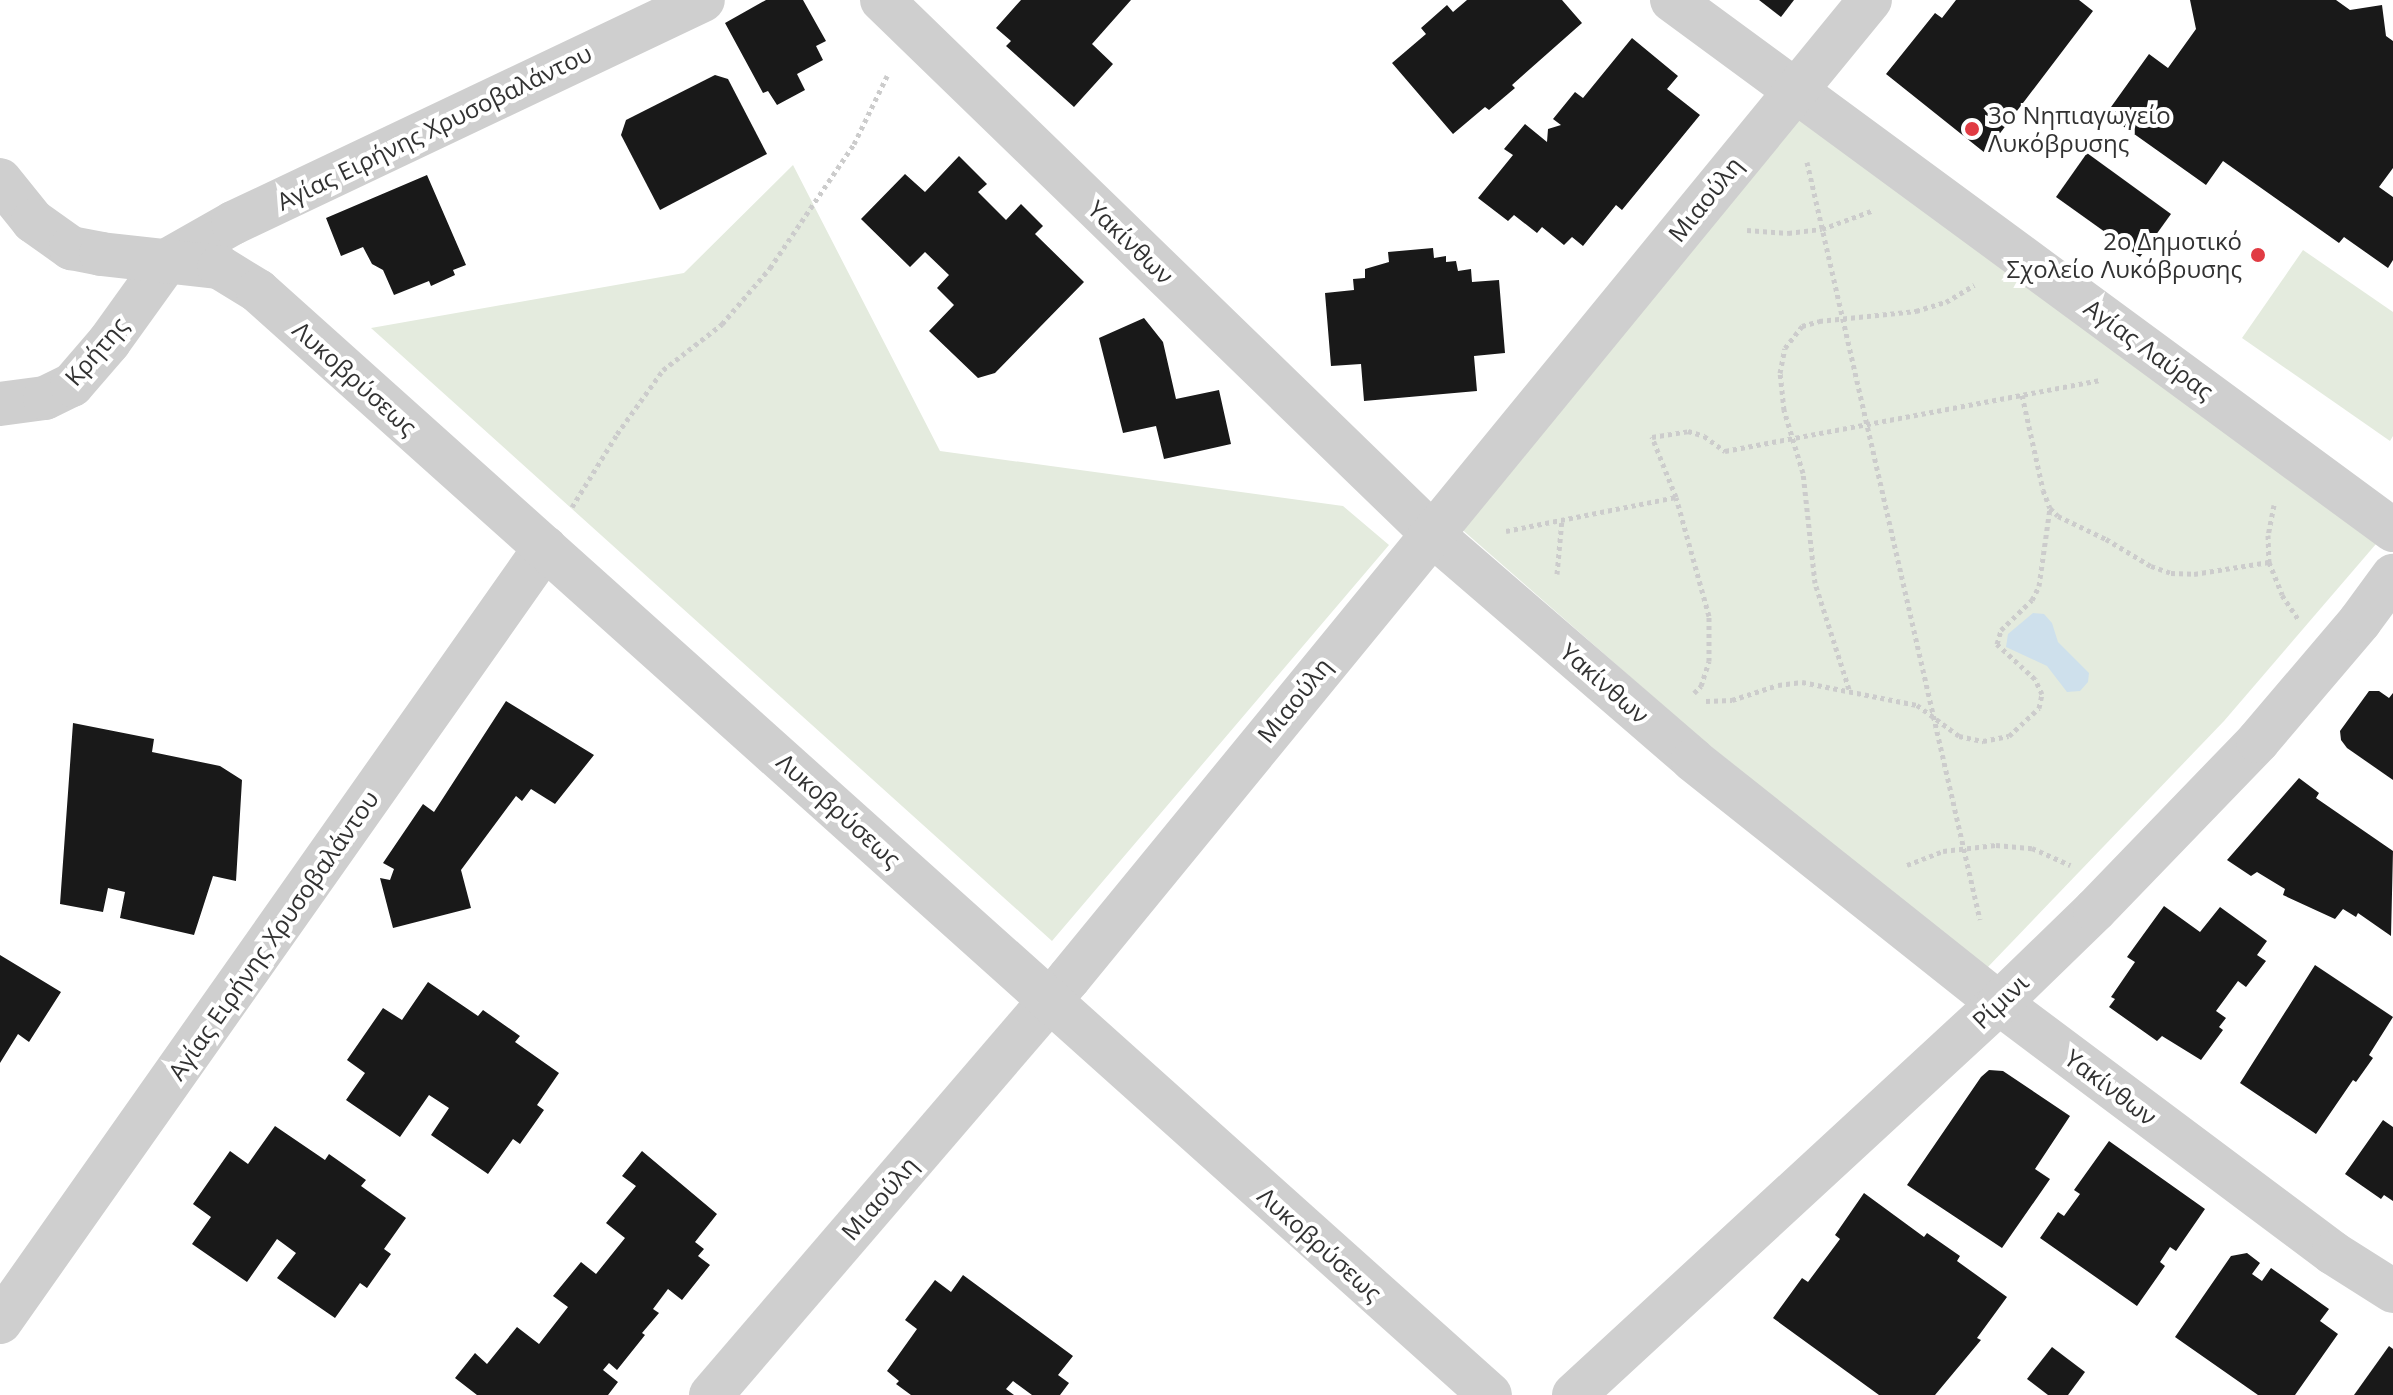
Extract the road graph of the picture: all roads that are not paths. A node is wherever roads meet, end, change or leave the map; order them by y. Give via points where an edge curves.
1 (703, 0) edge
2 (1672, 0) edge
3 (1870, 0) edge
4 (896, 14) edge
5 (1796, 89) junction
6 (0, 180) edge
7 (168, 260) junction
8 (0, 404) edge
9 (2393, 530) edge
10 (1436, 538) junction
11 (545, 548) junction
12 (2393, 576) edge
13 (1050, 999) junction
14 (1999, 1003) junction
15 (2393, 1291) edge
16 (0, 1322) edge
17 (711, 1395) edge
18 (1490, 1395) edge
19 (1574, 1395) edge

1 - 7 street, Αγίας Ειρήνης Χρυσοβαλάντου via 233,223
2 - 5 street, Αγίας Λαύρας
3 - 5 street, Μιαούλη
4 - 10 street, Υακίνθων
5 - 9 street, Αγίας Λαύρας
5 - 10 street, Μιαούλη
6 - 7 street, Λυκοβρύσεως via 33,221 71,248
7 - 8 street, Κρήτης via 72,385 45,398
7 - 11 street, Λυκοβρύσεως via 219,267 258,291
10 - 13 street, Μιαούλη
10 - 14 street, Υακίνθων via 1693,760
11 - 13 street, Λυκοβρύσεως
11 - 16 street, Αγίας Ειρήνης Χρυσοβαλάντου
12 - 14 street, Ρίμινι via 2258,741
13 - 17 street, Μιαούλη
13 - 18 street, Λυκοβρύσεως
14 - 15 street, Υακίνθων via 2333,1253
14 - 19 street, Ρίμινι

